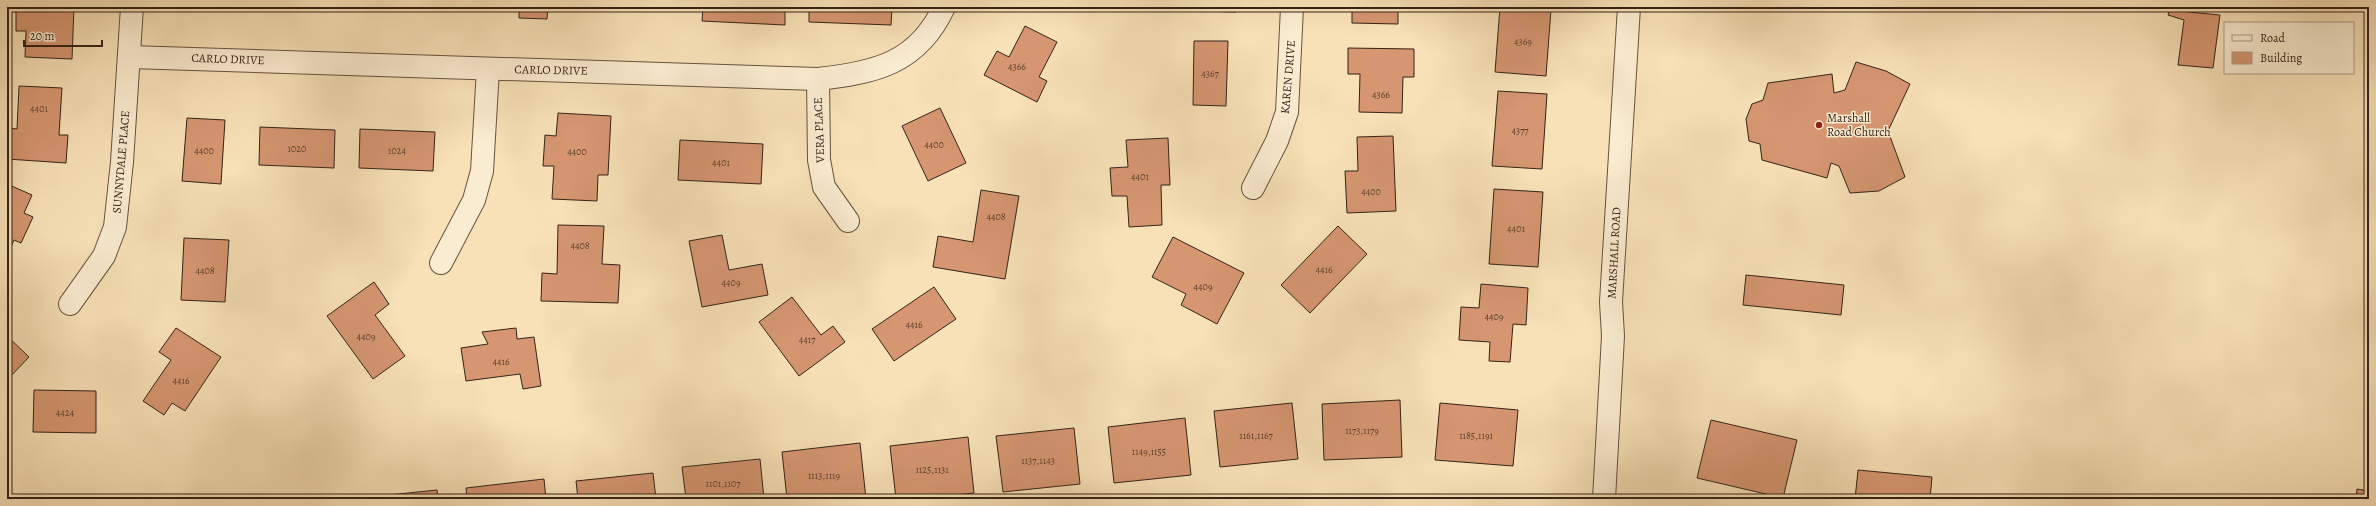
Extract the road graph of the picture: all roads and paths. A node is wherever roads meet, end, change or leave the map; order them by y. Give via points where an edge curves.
1 (132, 7) edge
2 (944, 7) edge
3 (1292, 7) edge
4 (1629, 7) edge
5 (130, 57) junction
6 (488, 69) junction
7 (818, 79) junction
8 (1253, 188) dead end
9 (848, 221) dead end
10 (441, 263) dead end
11 (70, 304) dead end
12 (1604, 499) edge

1 - 5 street, SUNNYDALE PLACE
2 - 7 street, CARLO DRIVE via 935,26 915,48 891,64 857,75
3 - 8 street, KAREN DRIVE via 1287,112 1278,141
4 - 12 street, MARSHALL ROAD via 1611,302 1613,336
5 - 6 street, CARLO DRIVE
5 - 11 street, SUNNYDALE PLACE via 115,227 104,256
6 - 7 street, CARLO DRIVE
6 - 10 street via 482,171 474,200
7 - 9 street, VERA PLACE via 820,167 824,187

